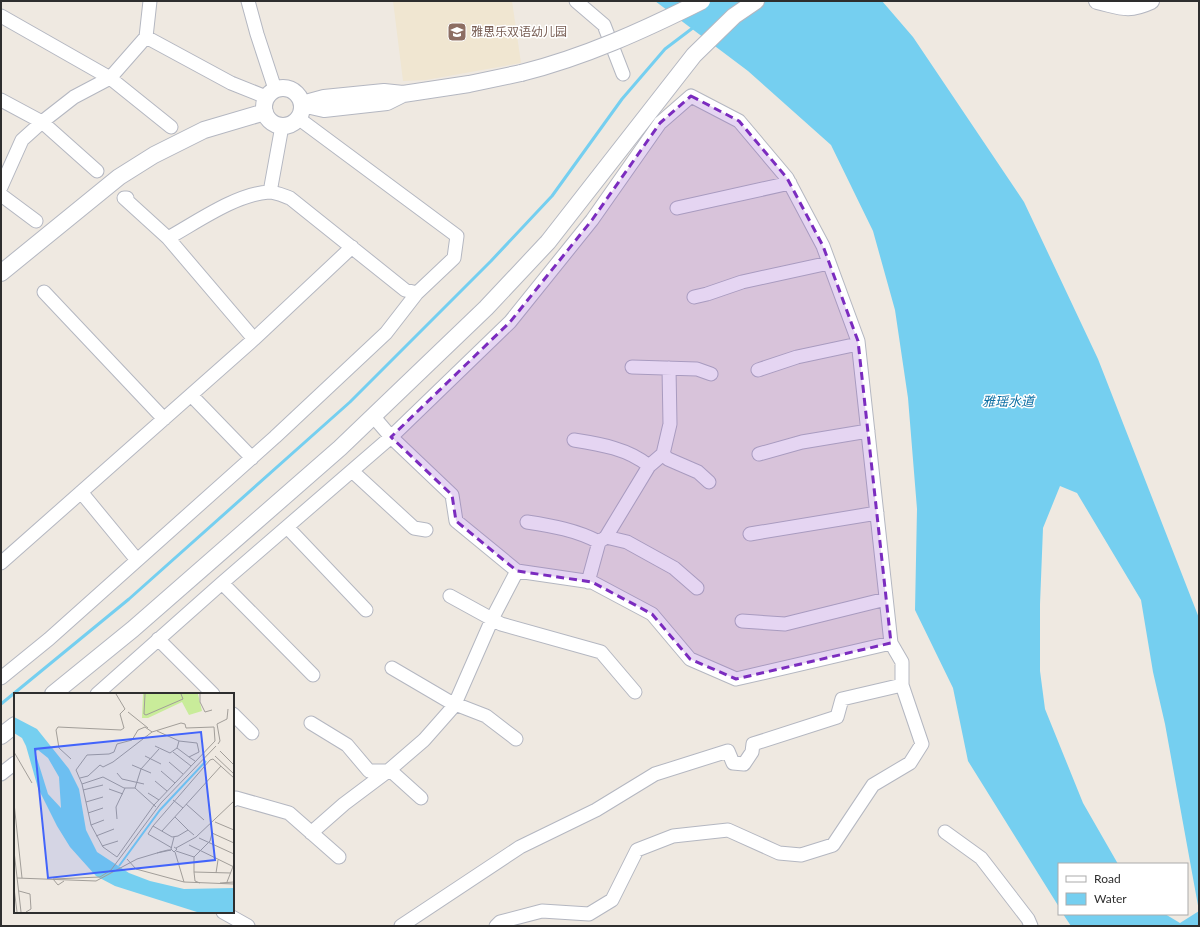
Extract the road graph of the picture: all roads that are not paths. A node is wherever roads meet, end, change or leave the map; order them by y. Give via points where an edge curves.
1 (150, 1) edge
2 (248, 1) edge
3 (576, 1) edge
4 (702, 1) edge
5 (756, 1) edge
6 (1097, 1) edge
7 (1151, 1) edge
8 (1, 16) edge
9 (146, 37) junction
10 (623, 74) dead end
11 (110, 78) junction
12 (269, 99) junction
13 (1, 100) edge
14 (300, 112) junction
15 (42, 122) junction
16 (282, 126) junction
17 (171, 127) dead end
18 (97, 171) dead end
19 (790, 184) junction
20 (1, 187) edge
21 (270, 192) junction
22 (1, 196) edge
23 (127, 198) dead end
24 (677, 208) dead end
25 (36, 221) dead end
26 (168, 238) junction
27 (352, 247) junction
28 (829, 263) junction
29 (1, 272) edge
30 (44, 292) dead end
31 (418, 293) junction
32 (694, 297) dead end
33 (254, 339) junction
34 (858, 344) junction
35 (632, 367) dead end
36 (669, 368) junction
37 (758, 370) dead end
38 (711, 374) dead end
39 (191, 395) junction
40 (373, 416) junction
41 (164, 419) junction
42 (868, 431) junction
43 (391, 437) junction
44 (574, 440) dead end
45 (663, 454) junction
46 (759, 454) dead end
47 (252, 458) junction
48 (650, 466) junction
49 (352, 470) junction
50 (709, 482) dead end
51 (81, 492) junction
52 (877, 512) junction
53 (528, 522) dead end
54 (286, 527) junction
55 (426, 530) dead end
56 (750, 534) dead end
57 (602, 540) junction
58 (137, 560) junction
59 (1, 563) edge
60 (517, 571) junction
61 (588, 582) junction
62 (222, 583) junction
63 (697, 588) dead end
64 (450, 596) dead end
65 (886, 599) junction
66 (366, 610) dead end
67 (742, 621) dead end
68 (158, 639) junction
69 (891, 643) junction
70 (392, 668) dead end
71 (313, 676) dead end
72 (1, 678) edge
73 (902, 685) junction
74 (635, 692) dead end
75 (54, 693) edge
76 (101, 693) edge
77 (212, 693) edge
78 (234, 715) edge
79 (311, 723) dead end
80 (14, 726) edge
81 (252, 733) dead end
82 (1, 736) edge
83 (516, 739) dead end
84 (14, 764) edge
85 (388, 771) junction
86 (1, 774) edge
87 (421, 798) dead end
88 (234, 799) edge
89 (946, 832) dead end
90 (311, 833) junction
91 (339, 857) dead end
92 (225, 913) edge
93 (248, 926) edge
94 (401, 926) edge
95 (496, 926) edge
96 (1031, 926) edge

1 - 9 street
2 - 12 street
3 - 10 street via 604,26
4 - 14 street, bridge via 601,48 551,66 469,84 403,94 387,102
5 - 40 street via 734,16 694,55 548,242 486,308
6 - 7 street via 1128,8
8 - 11 street
9 - 11 street
9 - 12 street via 231,83
11 - 15 street via 74,97
11 - 17 street
12 - 14 street via 282,88 288,88 299,96
12 - 16 street via 270,122
12 - 29 street via 154,155 119,177
13 - 15 street
14 - 16 street via 289,125
14 - 31 street via 457,236 454,258
15 - 18 street
15 - 20 street via 22,140
16 - 21 street
19 - 24 street
19 - 28 street via 823,246
19 - 43 street via 739,121 692,96 660,123 592,220 510,322
21 - 26 street via 232,202
21 - 27 street via 290,198
22 - 25 street
23 - 26 street via 124,198
26 - 33 street
27 - 31 street via 405,290
27 - 33 street
28 - 32 street via 742,282
28 - 34 street
30 - 41 street
31 - 47 street via 386,333
33 - 39 street
34 - 37 street
34 - 42 street
35 - 36 street
36 - 38 street via 697,369
36 - 45 street via 670,424
39 - 41 street
39 - 47 street
40 - 43 street
40 - 75 street via 255,524
41 - 51 street
42 - 46 street via 802,442
42 - 52 street
43 - 49 street
43 - 60 street via 452,495 456,521
44 - 48 street via 601,444 640,458
45 - 48 street
45 - 50 street via 698,472
47 - 58 street
48 - 57 street
49 - 54 street
49 - 55 street via 414,528
51 - 58 street
51 - 59 street
52 - 56 street
52 - 65 street
53 - 57 street via 562,528
54 - 62 street
54 - 66 street
57 - 61 street
57 - 63 street via 627,542 674,568
58 - 72 street
60 - 61 street
60 - 85 street via 493,617 454,706 424,740
61 - 69 street via 652,614 690,659 736,679
62 - 68 street
62 - 71 street
64 - 74 street via 501,624 601,652
65 - 67 street via 785,624
65 - 69 street
68 - 76 street
68 - 77 street
69 - 73 street via 902,662
70 - 83 street via 450,702 486,716
73 - 94 street via 842,698 837,717 753,744 752,752 744,764 733,763 728,751 655,774 596,810 520,847
73 - 95 street via 922,744 910,763 873,785 833,844 801,855 779,853 728,830 673,836 637,850 612,900 589,914 542,911 500,922
78 - 81 street
79 - 85 street via 347,745 369,771
80 - 82 street
84 - 86 street
85 - 87 street
85 - 90 street
88 - 90 street via 289,813
89 - 96 street via 981,858
90 - 91 street
92 - 93 street

